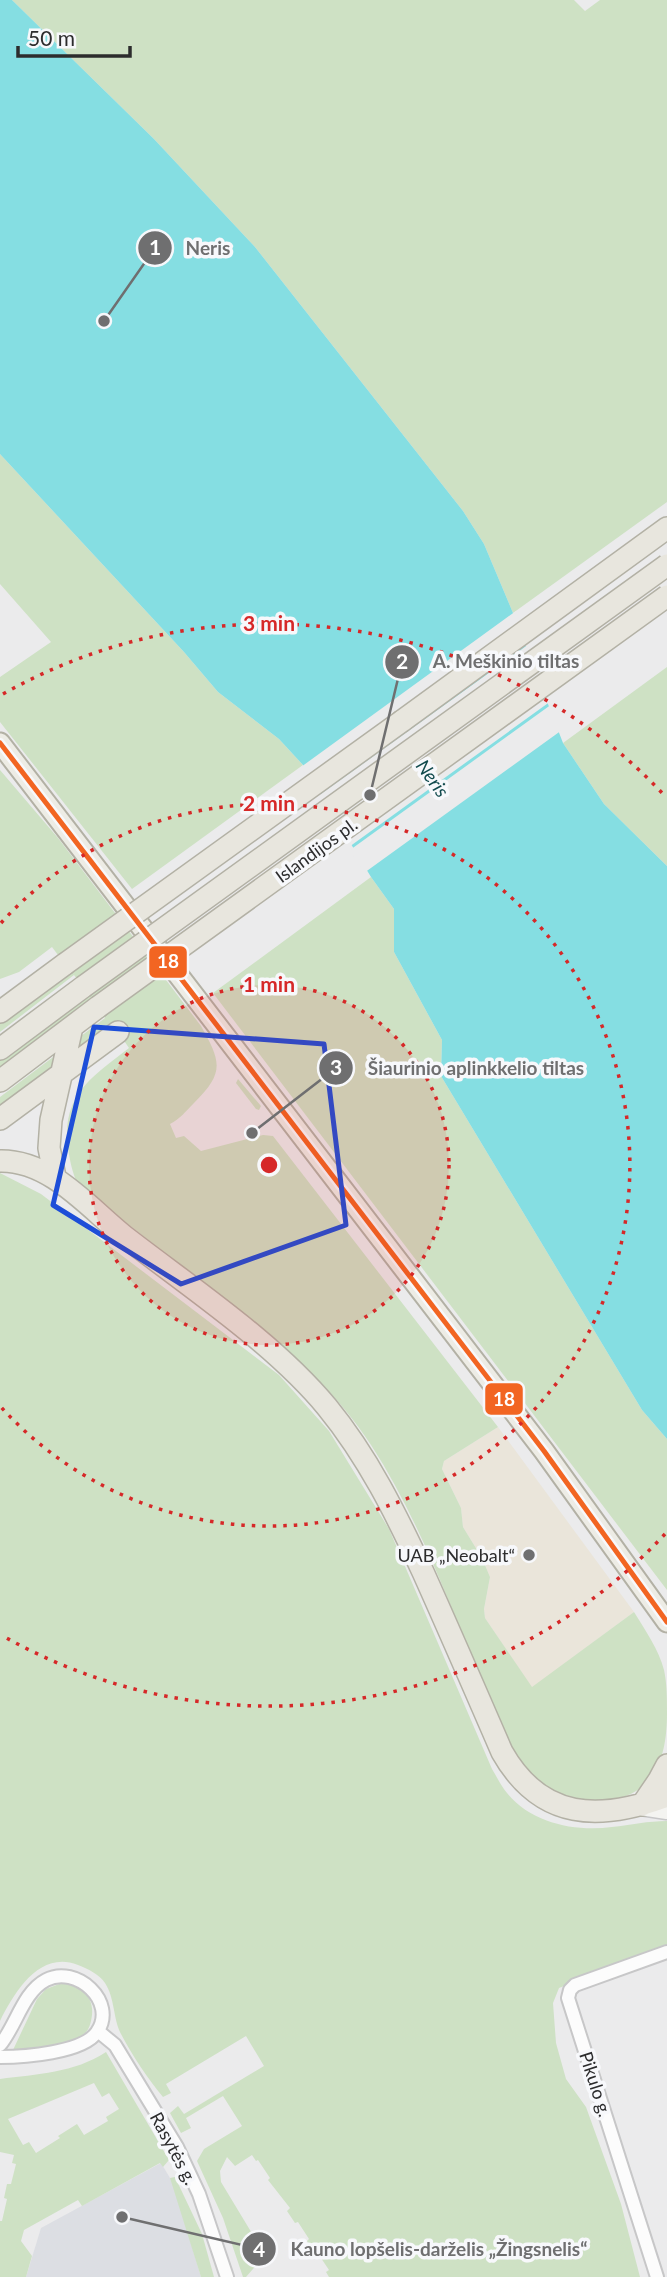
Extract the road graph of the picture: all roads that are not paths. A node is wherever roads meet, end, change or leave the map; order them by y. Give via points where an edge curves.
1 (667, 528) edge
2 (667, 565) edge
3 (667, 596) edge
4 (0, 743) edge
5 (44, 979) junction
6 (0, 989) edge
7 (0, 1012) edge
8 (72, 1027) junction
9 (118, 1032) dead end
10 (0, 1049) edge
11 (69, 1068) junction
12 (0, 1081) edge
13 (0, 1119) edge
14 (0, 1161) edge
15 (55, 1177) junction
16 (667, 1622) edge
17 (667, 1765) edge
18 (667, 1796) edge
19 (641, 1806) junction
20 (667, 1810) edge
21 (667, 1952) edge
22 (98, 2031) junction
23 (0, 2045) edge
24 (0, 2057) edge
25 (227, 2277) edge
26 (657, 2277) edge

1 - 5 highway, bridge
2 - 10 highway, Islandijos pl., bridge
3 - 8 highway, Islandijos pl., bridge
4 - 16 main road via 544,1451
5 - 6 highway
5 - 7 highway
8 - 11 highway
8 - 12 highway, Islandijos pl.
9 - 11 highway
11 - 13 highway
11 - 15 highway via 49,1136
14 - 15 highway via 20,1163
15 - 19 highway via 267,1348 327,1407 394,1510 502,1752 527,1785 547,1800 578,1810 602,1812
17 - 19 highway
18 - 19 highway
19 - 20 main road
21 - 26 street, Pikulo g. via 575,1985 568,1998
22 - 23 street via 102,2016 90,1987 67,1976 55,1976 34,1990
22 - 24 street via 89,2040 54,2052
22 - 25 street, Rasytės g. via 115,2045 185,2163

